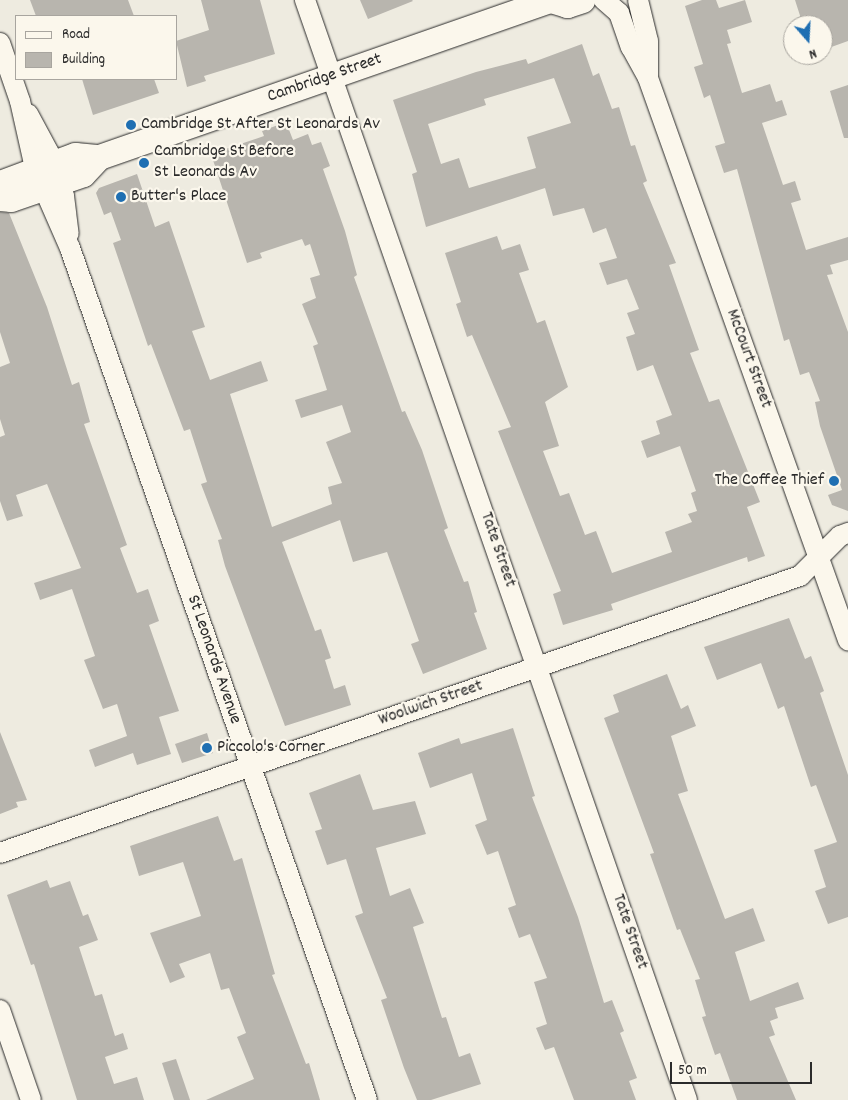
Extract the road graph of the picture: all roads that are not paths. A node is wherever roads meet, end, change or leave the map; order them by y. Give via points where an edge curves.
1 (305, 0) edge
2 (551, 0) edge
3 (582, 0) edge
4 (604, 0) edge
5 (638, 0) edge
6 (0, 43) edge
7 (332, 77) junction
8 (648, 78) junction
9 (47, 175) junction
10 (0, 183) edge
11 (0, 198) edge
12 (848, 533) edge
13 (818, 556) junction
14 (848, 640) edge
15 (538, 667) junction
16 (250, 766) junction
17 (0, 853) edge
18 (0, 1010) edge
19 (31, 1100) edge
20 (367, 1100) edge
21 (687, 1100) edge

1 - 7 street, Tate Street
2 - 3 main road, Cambridge Street via 567,5
2 - 7 main road, Cambridge Street
4 - 8 street, McCourt Street via 620,14 631,47
5 - 8 street, McCourt Street via 648,40
6 - 9 street, St Leonards Avenue
7 - 9 main road, Cambridge Street via 99,157 83,174
7 - 15 street, Tate Street
8 - 13 street, McCourt Street
9 - 10 main road, Cambridge Street
9 - 11 main road, Cambridge Street via 11,199
9 - 16 street, St Leonards Avenue
12 - 13 street, Woolwich Street
13 - 14 street, McCourt Street
13 - 15 street, Woolwich Street via 800,576
15 - 16 street, Woolwich Street
15 - 21 street, Tate Street
16 - 17 street, Woolwich Street
16 - 20 street, St Leonards Avenue
18 - 19 street

